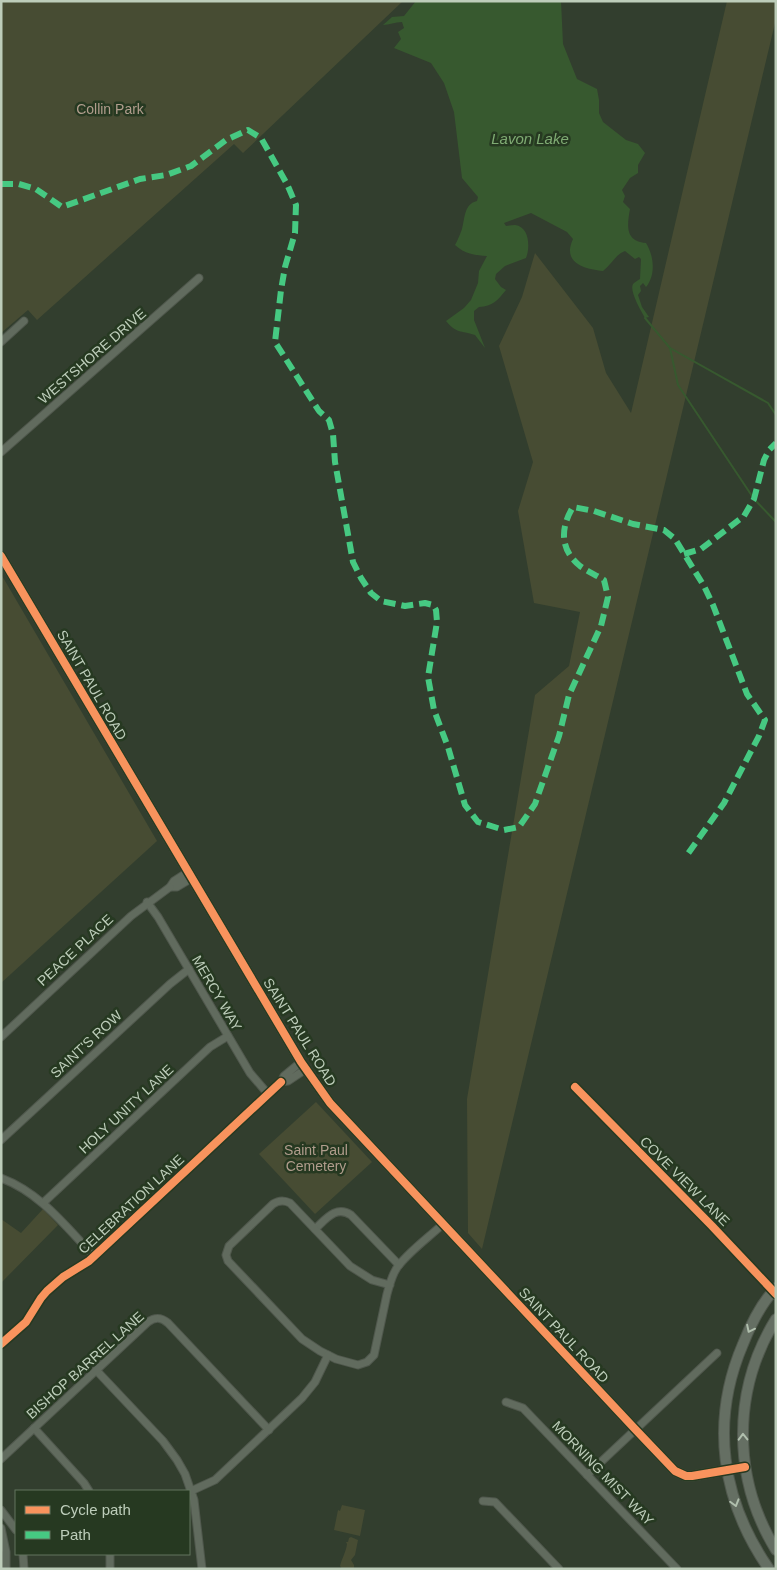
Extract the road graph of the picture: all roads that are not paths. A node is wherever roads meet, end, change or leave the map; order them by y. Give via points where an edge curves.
1 (199, 278) dead end
2 (24, 321) dead end
3 (1, 342) edge
4 (1, 452) edge
5 (1, 556) edge
6 (190, 875) junction
7 (148, 902) junction
8 (189, 969) junction
9 (228, 1036) junction
10 (1, 1037) edge
11 (303, 1066) junction
12 (575, 1088) dead end
13 (268, 1094) junction
14 (1, 1140) edge
15 (1, 1178) edge
16 (43, 1203) junction
17 (443, 1224) junction
18 (315, 1229) junction
19 (94, 1256) junction
20 (399, 1265) junction
21 (390, 1285) junction
22 (775, 1291) edge
23 (776, 1319) edge
24 (1, 1344) edge
25 (718, 1353) dead end
26 (328, 1355) junction
27 (96, 1370) junction
28 (506, 1402) dead end
29 (34, 1428) junction
30 (635, 1429) junction
31 (269, 1430) junction
32 (1, 1459) edge
33 (745, 1467) junction
34 (727, 1471) junction
35 (587, 1475) junction
36 (88, 1490) edge
37 (191, 1491) junction
38 (483, 1501) dead end
39 (1, 1510) edge
40 (1, 1528) edge
41 (15, 1529) edge
42 (776, 1550) edge
43 (23, 1555) edge
44 (110, 1555) edge
45 (6, 1569) edge
46 (24, 1569) edge
47 (110, 1569) edge
48 (202, 1569) edge
49 (559, 1569) edge
50 (677, 1569) edge
51 (768, 1569) edge

1 - 4 street, WESTSHORE DRIVE
2 - 3 street
5 - 6 street, SAINT PAUL ROAD
6 - 7 street, PEACE PLACE via 177,887 170,887
6 - 11 street, SAINT PAUL ROAD
7 - 8 street, MERCY WAY
7 - 10 street, PEACE PLACE
8 - 9 street, MERCY WAY
8 - 14 street, SAINT'S ROW
9 - 13 street, MERCY WAY via 250,1073
9 - 16 street, HOLY UNITY LANE via 210,1047
11 - 13 street, CELEBRATION LANE
11 - 17 street, SAINT PAUL ROAD via 330,1102
12 - 22 street, COVE VIEW LANE
13 - 19 street, CELEBRATION LANE
15 - 16 street
16 - 19 street
17 - 20 street
17 - 30 street, SAINT PAUL ROAD
18 - 20 street via 332,1213 347,1212
18 - 21 street via 359,1273
18 - 26 street via 283,1200 273,1204 229,1246 226,1255 228,1261 302,1339
19 - 24 street, CELEBRATION LANE via 47,1291 26,1322
20 - 21 street
21 - 26 street via 371,1359 358,1365
22 -> 34 main road via 752,1325 730,1379 724,1433
33 -> 23 main road via 742,1436 751,1375
25 - 30 street
26 - 31 street via 315,1382
27 - 29 street, BISHOP BARREL LANE
27 - 31 street, BISHOP BARREL LANE via 148,1322 160,1318
27 - 37 street via 177,1460
28 - 35 street, MORNING MIST WAY via 523,1408
29 - 32 street, BISHOP BARREL LANE
29 - 36 street
30 - 34 street, SAINT PAUL ROAD via 680,1474 692,1476
30 - 35 street
31 - 37 street via 215,1480
33 - 34 street, SAINT PAUL ROAD
33 - 42 main road via 756,1510
34 -> 51 main road via 743,1526
35 - 50 street, MORNING MIST WAY
37 - 48 street
38 - 49 street via 495,1502
39 - 41 street
40 - 45 street
43 - 46 street
44 - 47 street

